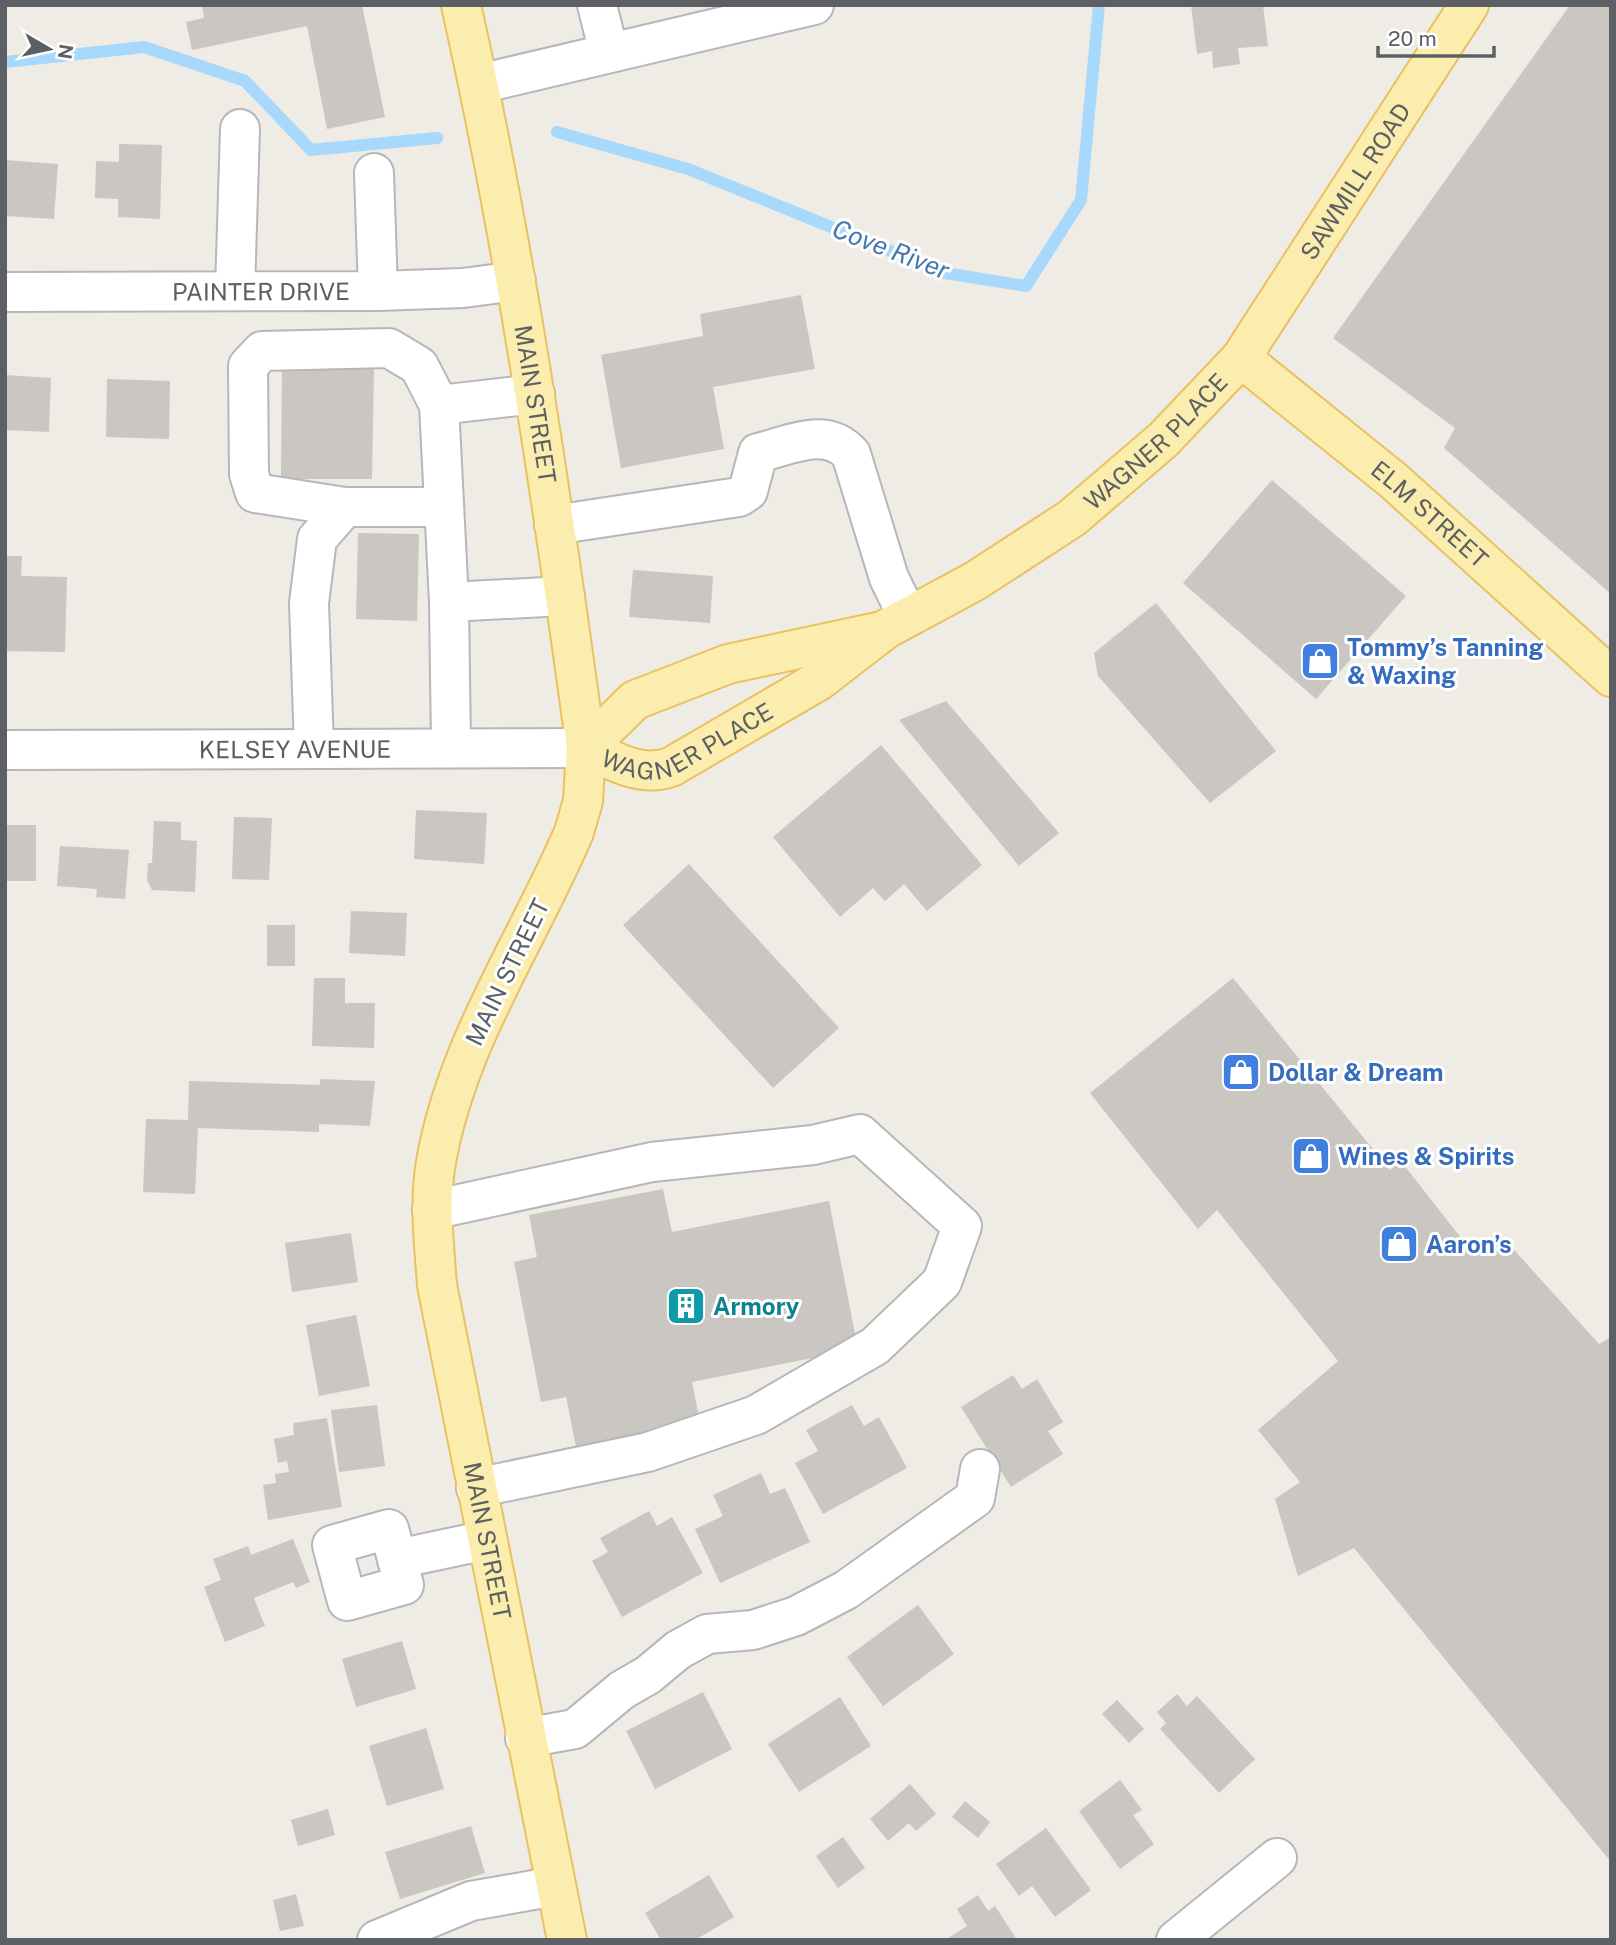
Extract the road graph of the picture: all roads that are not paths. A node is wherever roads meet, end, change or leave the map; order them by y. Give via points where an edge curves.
1 (461, 5) edge
2 (597, 5) edge
3 (814, 5) edge
4 (1469, 5) edge
5 (609, 53) junction
6 (479, 84) junction
7 (240, 129) dead end
8 (374, 173) dead end
9 (516, 281) junction
10 (235, 290) junction
11 (378, 291) junction
12 (5, 292) edge
13 (1241, 358) junction
14 (535, 394) junction
15 (439, 405) junction
16 (345, 507) junction
17 (444, 507) junction
18 (554, 524) junction
19 (565, 596) junction
20 (449, 603) junction
21 (897, 623) junction
22 (1611, 677) edge
23 (451, 746) junction
24 (314, 747) junction
25 (586, 748) junction
26 (5, 750) edge
27 (432, 1210) junction
28 (980, 1469) dead end
29 (476, 1488) junction
30 (487, 1541) junction
31 (397, 1559) dead end
32 (525, 1738) junction
33 (1278, 1858) dead end
34 (556, 1886) junction
35 (377, 1940) edge
36 (567, 1940) edge
37 (1176, 1940) edge

1 - 6 main road, MAIN STREET
2 - 5 street
3 - 5 street
4 - 13 main road, SAWMILL ROAD
5 - 6 street
6 - 9 main road, MAIN STREET
7 - 10 street
8 - 11 street
9 - 11 street, PAINTER DRIVE
9 - 14 main road, MAIN STREET
10 - 11 street, PAINTER DRIVE
10 - 12 street, PAINTER DRIVE
13 - 21 main road, WAGNER PLACE via 1163,440 1072,518 975,582
13 - 22 main road, ELM STREET via 1394,481
14 - 15 street
14 - 18 main road, MAIN STREET
15 - 16 street via 419,366 389,348 262,351 248,366 248,474 255,493
15 - 17 street
16 - 17 street
16 - 24 street via 317,539 309,603
17 - 20 street
18 - 19 main road, MAIN STREET
18 - 21 street via 739,497 748,491 758,453 826,437 851,454 889,578
19 - 20 street
19 - 25 main road, MAIN STREET
20 - 23 street
21 - 25 main road, WAGNER PLACE via 717,668 635,700
21 - 25 main road, WAGNER PLACE via 820,680 671,767 638,771
23 - 24 street, KELSEY AVENUE
23 - 25 street, KELSEY AVENUE
24 - 26 street, KELSEY AVENUE
25 - 27 main road, MAIN STREET via 583,801 575,832 475,1033 450,1102 435,1163
27 - 29 main road, MAIN STREET via 437,1285
27 - 29 street via 652,1162 813,1145 860,1134 962,1226 942,1282 875,1346 755,1415 648,1452
28 - 32 street via 975,1498 846,1590 796,1616 753,1630 707,1634 622,1690 575,1729
29 - 30 main road, MAIN STREET
30 - 31 street
30 - 32 main road, MAIN STREET
32 - 34 main road, MAIN STREET
33 - 37 street
34 - 35 street via 471,1901
34 - 36 main road, MAIN STREET

